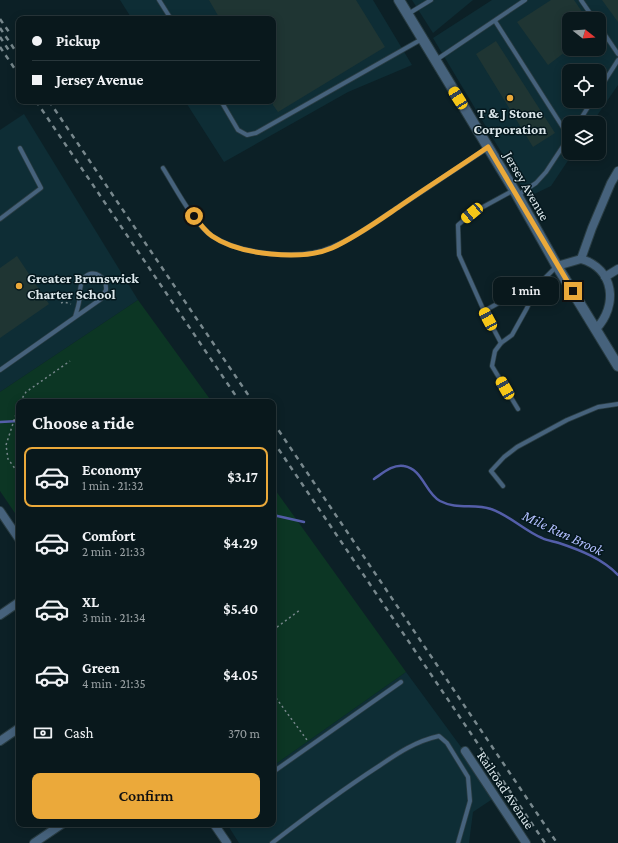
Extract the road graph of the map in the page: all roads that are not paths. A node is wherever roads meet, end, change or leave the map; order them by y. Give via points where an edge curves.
1 (159, 0) edge
2 (399, 0) edge
3 (431, 0) edge
4 (525, 0) edge
5 (581, 0) edge
6 (589, 12) edge
7 (408, 14) junction
8 (169, 16) edge
9 (495, 21) junction
10 (606, 36) edge
11 (422, 39) junction
12 (618, 54) edge
13 (435, 60) junction
14 (618, 60) edge
15 (606, 79) edge
16 (223, 104) edge
17 (562, 126) edge
18 (488, 147) junction
19 (20, 148) dead end
20 (562, 148) edge
21 (163, 168) dead end
22 (618, 171) edge
23 (516, 193) junction
24 (0, 219) edge
25 (581, 259) junction
26 (557, 266) junction
27 (618, 268) edge
28 (605, 277) junction
29 (537, 286) junction
30 (484, 311) junction
31 (74, 318) junction
32 (596, 330) junction
33 (501, 343) junction
34 (618, 366) edge
35 (0, 370) edge
36 (618, 404) edge
37 (518, 409) dead end
38 (503, 486) dead end
39 (0, 511) edge
40 (16, 535) edge
41 (16, 604) edge
42 (0, 615) edge
43 (401, 682) dead end
44 (16, 730) edge
45 (0, 741) edge
46 (465, 751) dead end
47 (276, 770) edge
48 (58, 827) edge
49 (215, 827) edge
50 (222, 841) edge
51 (34, 843) edge
52 (272, 843) edge
53 (458, 843) edge
54 (526, 843) edge

1 - 8 lane
2 - 7 street, Jersey Avenue
3 - 7 lane
4 - 9 lane
5 - 6 lane
7 - 11 street, Jersey Avenue
9 - 13 lane
9 - 17 lane
10 - 12 lane
11 - 13 street, Jersey Avenue
11 - 16 lane via 256,133 247,135 238,130
13 - 18 street, Jersey Avenue
14 - 15 lane
18 - 21 lane via 366,229 332,248 312,253 273,255 252,252 212,236 186,205
18 - 23 street, Jersey Avenue
19 - 24 lane via 41,188
20 - 23 lane via 536,183
22 - 25 street
23 - 26 street, Jersey Avenue
23 - 30 lane via 472,213 458,225 459,255
25 - 26 street
25 - 28 street via 596,266
26 - 29 lane
26 - 32 street, Jersey Avenue
27 - 28 street
28 - 32 street via 611,290 610,307
29 - 30 lane via 519,292
29 - 33 lane via 512,335
30 - 33 lane
31 - 31 lane via 105,295 107,286 102,277 93,274 84,278
31 - 35 lane
32 - 34 street, Jersey Avenue
33 - 37 lane via 495,351 492,366
36 - 38 lane via 584,412 513,450 491,471
39 - 40 street
41 - 42 street
43 - 47 lane
44 - 45 street
46 - 54 street, Railroad Avenue
48 - 51 street
49 - 50 street
52 - 53 lane via 322,804 411,745 439,736 447,743 468,777 470,801

